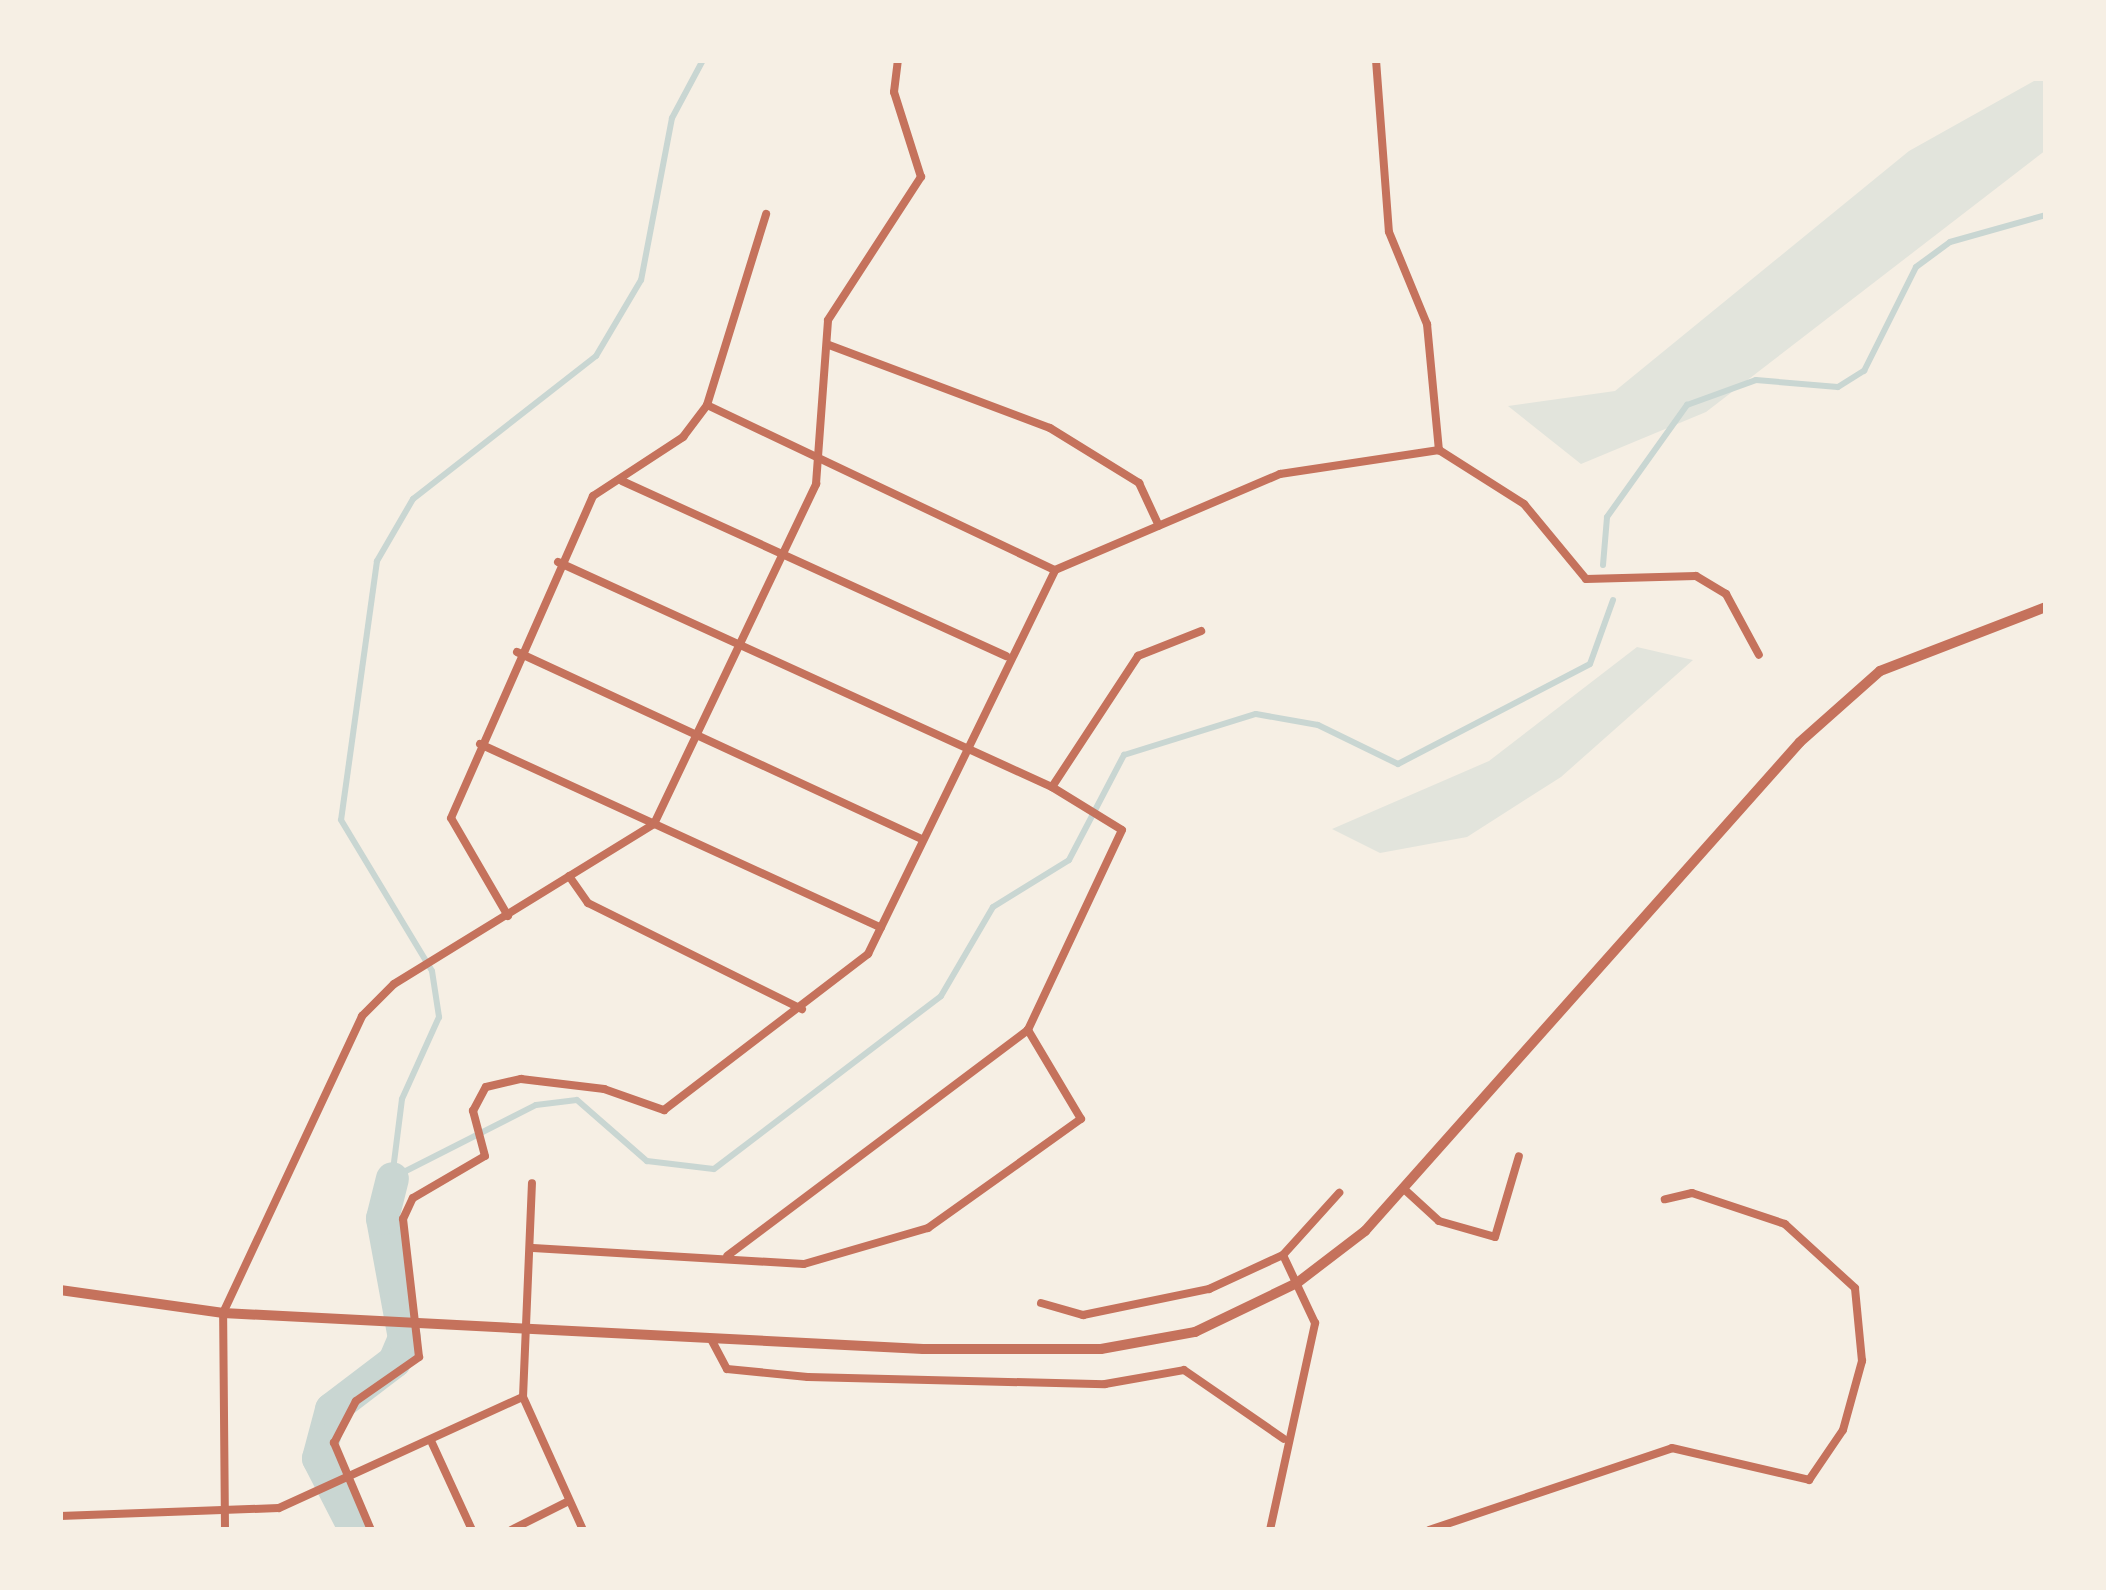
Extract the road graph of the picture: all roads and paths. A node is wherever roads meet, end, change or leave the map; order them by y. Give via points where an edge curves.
1 (898, 60) edge
2 (1376, 60) edge
3 (766, 214) dead end
4 (830, 345) junction
5 (707, 405) junction
6 (1439, 450) junction
7 (821, 462) junction
8 (621, 480) junction
9 (1159, 526) junction
10 (783, 553) junction
11 (558, 562) junction
12 (1055, 570) junction
13 (2046, 608) edge
14 (1202, 631) dead end
15 (739, 647) junction
16 (517, 652) junction
17 (1760, 655) dead end
18 (1007, 656) junction
19 (697, 735) junction
20 (480, 744) junction
21 (964, 746) junction
22 (1052, 787) junction
23 (654, 824) junction
24 (922, 838) junction
25 (569, 876) junction
26 (508, 916) junction
27 (881, 928) junction
28 (802, 1009) junction
29 (1028, 1030) junction
30 (1519, 1156) dead end
31 (532, 1183) dead end
32 (1404, 1189) junction
33 (1340, 1192) dead end
34 (1666, 1199) dead end
35 (532, 1247) junction
36 (1283, 1255) junction
37 (727, 1256) junction
38 (1297, 1283) junction
39 (60, 1290) edge
40 (1042, 1303) dead end
41 (224, 1313) junction
42 (528, 1329) junction
43 (711, 1339) junction
44 (523, 1397) junction
45 (1284, 1439) junction
46 (432, 1443) junction
47 (568, 1501) junction
48 (225, 1511) junction
49 (60, 1516) edge
50 (225, 1530) edge
51 (371, 1530) edge
52 (472, 1530) edge
53 (511, 1530) edge
54 (583, 1530) edge
55 (1270, 1530) edge
56 (1429, 1530) edge

1 - 4 street via 895,92 921,177 828,320
2 - 6 street via 1389,232 1426,324
3 - 5 street
4 - 7 street
4 - 9 street via 1050,428 1139,483
5 - 7 street
5 - 8 street
6 - 9 street via 1280,474
6 - 17 street via 1523,504 1586,579 1696,576 1726,594
7 - 10 street
7 - 12 street
8 - 10 street
8 - 11 street via 593,496
9 - 12 street
10 - 15 street
10 - 18 street
11 - 15 street
11 - 16 street
12 - 18 street
13 - 32 street via 1880,671 1800,742
14 - 22 street via 1138,656
15 - 19 street
15 - 21 street
16 - 19 street
16 - 20 street
18 - 21 street
19 - 23 street
19 - 24 street
20 - 23 street
20 - 26 street via 451,818
21 - 22 street
21 - 24 street
22 - 29 street via 1112,816 1123,836
23 - 25 street
23 - 27 street
24 - 27 street
25 - 26 street
25 - 28 street via 588,903
26 - 41 street via 394,985 362,1016
27 - 28 street via 868,954
28 - 51 street via 664,1110 520,1078 486,1087 478,1123 488,1143 407,1208 422,1347 356,1401 334,1443
29 - 37 street
29 - 37 street via 1080,1105 1078,1123 928,1228 804,1264
30 - 32 street via 1495,1237 1438,1221
31 - 35 street
32 - 38 street
33 - 36 street
34 - 56 street via 1692,1193 1785,1224 1855,1288 1862,1361 1843,1430 1809,1480 1672,1448
35 - 37 street
35 - 42 street
36 - 38 street
36 - 40 street via 1145,1304 1083,1315
38 - 43 street via 1195,1331 1101,1349
38 - 45 street via 1315,1323
39 - 41 street
41 - 42 street
41 - 48 street
42 - 43 street
42 - 44 street
43 - 45 street via 727,1369 808,1377 1105,1384 1184,1370
44 - 46 street
44 - 47 street
45 - 55 street
46 - 48 street via 307,1497
46 - 52 street
47 - 53 street
47 - 54 street
48 - 49 street
48 - 50 street

